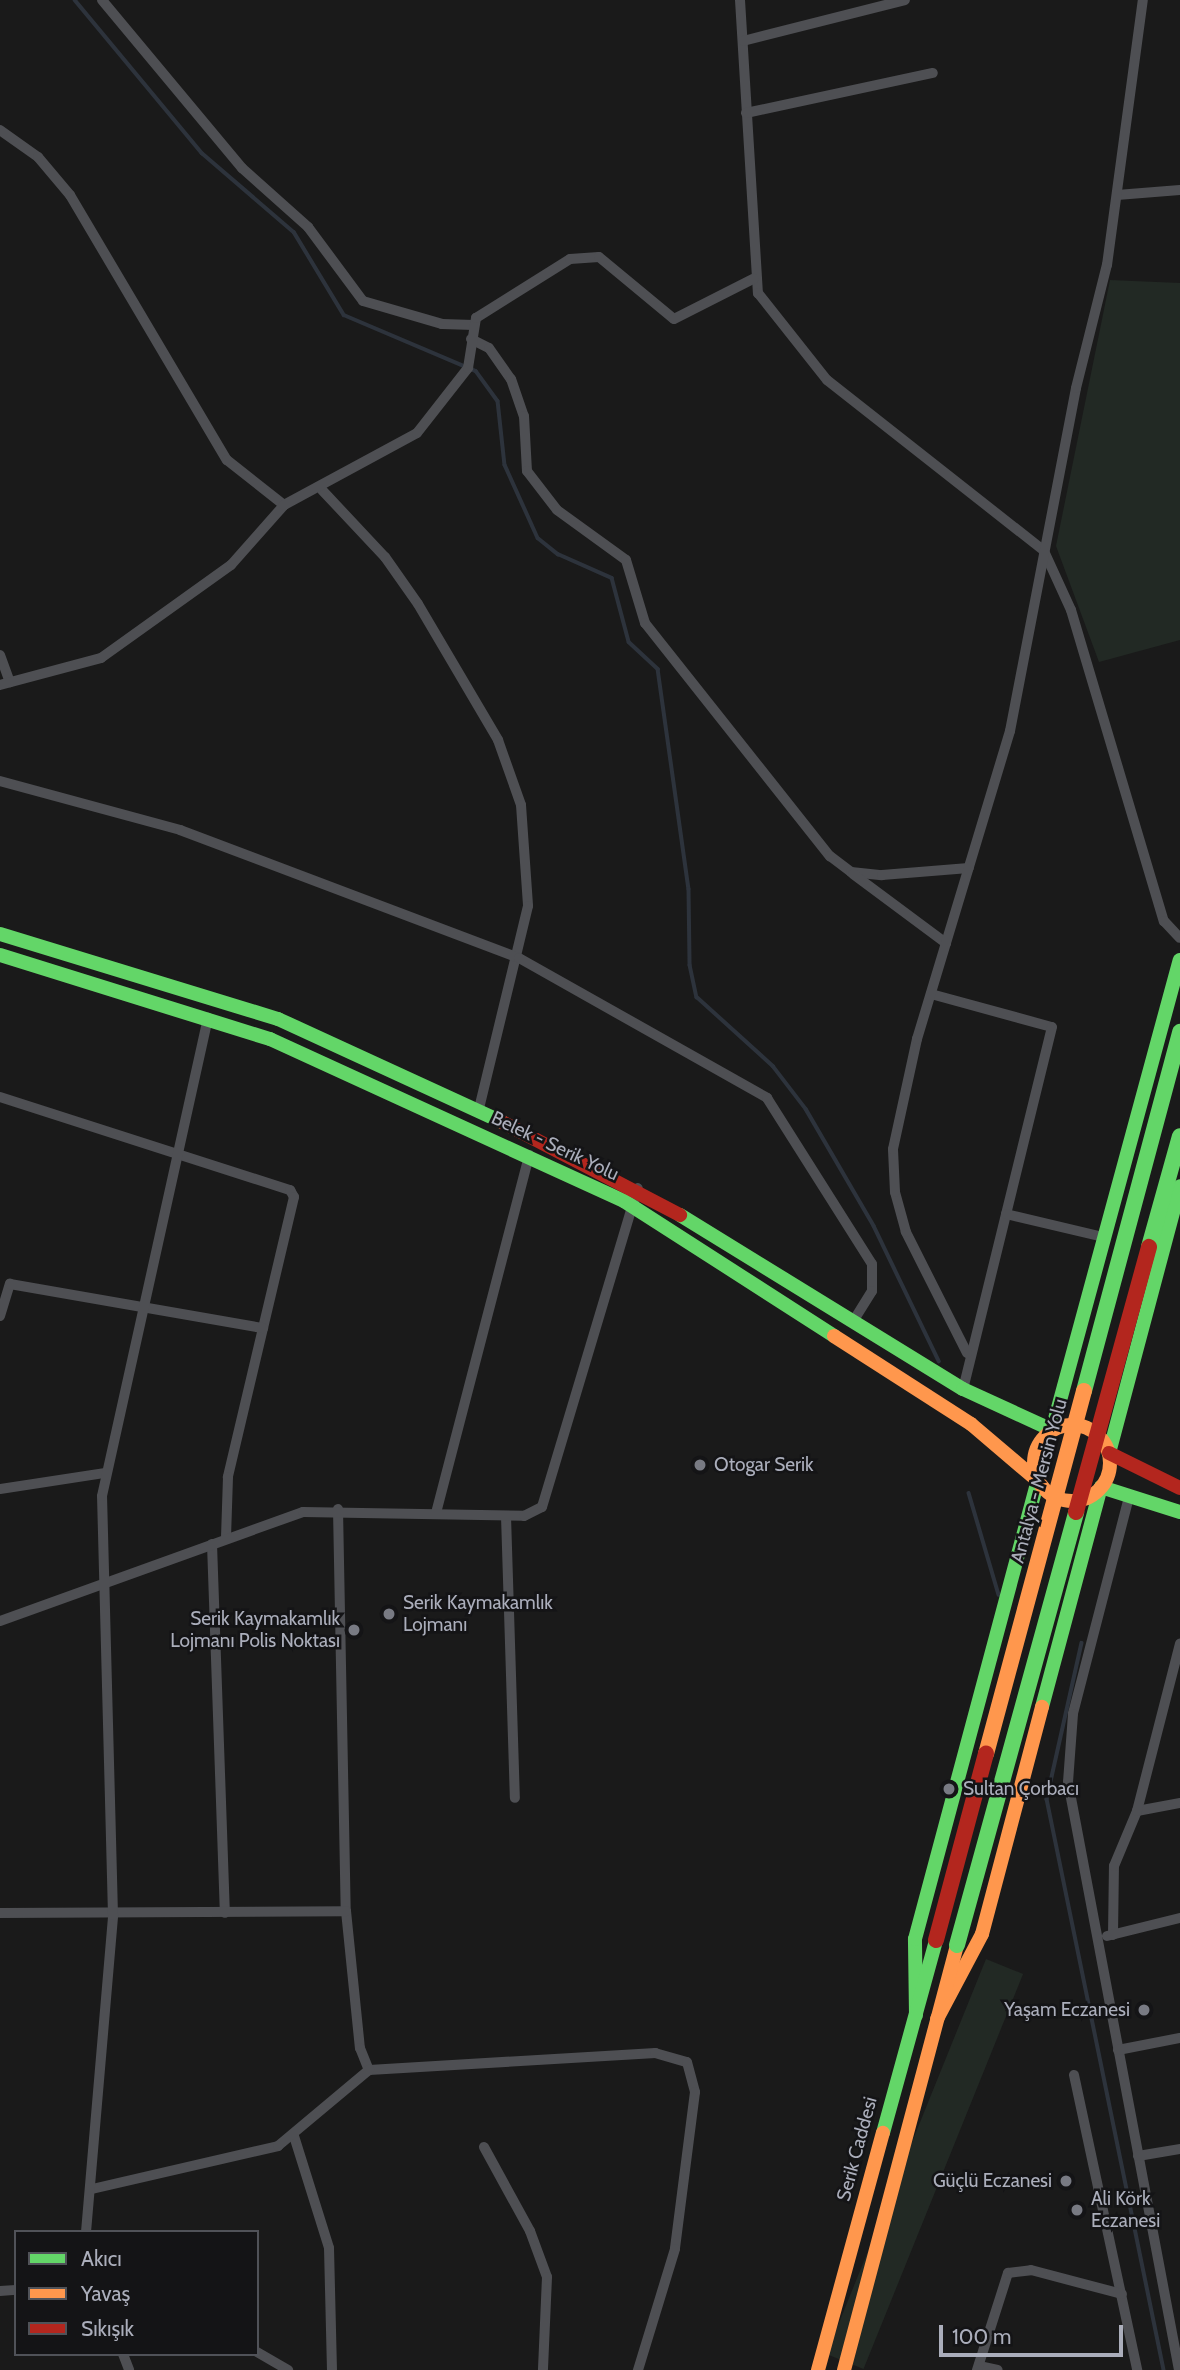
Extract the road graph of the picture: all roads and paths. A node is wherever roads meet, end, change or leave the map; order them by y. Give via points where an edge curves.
1 (102, 0) edge
2 (740, 0) edge
3 (905, 0) edge
4 (1143, 0) edge
5 (743, 41) junction
6 (933, 73) dead end
7 (746, 113) junction
8 (0, 130) edge
9 (1180, 190) edge
10 (1117, 195) junction
11 (753, 279) junction
12 (474, 325) junction
13 (471, 339) junction
14 (322, 491) junction
15 (284, 505) junction
16 (1045, 551) junction
17 (0, 655) edge
18 (5, 683) edge
19 (0, 781) edge
20 (969, 868) junction
21 (851, 872) junction
22 (0, 934) edge
23 (1180, 938) edge
24 (946, 943) junction
25 (0, 955) edge
26 (519, 958) junction
27 (1180, 960) edge
28 (931, 994) junction
29 (208, 1018) junction
30 (1180, 1032) edge
31 (0, 1097) edge
32 (479, 1109) junction
33 (1180, 1136) edge
34 (529, 1155) junction
35 (182, 1156) junction
36 (1180, 1186) edge
37 (638, 1188) junction
38 (633, 1207) junction
39 (1006, 1214) junction
40 (1103, 1237) junction
41 (144, 1307) junction
42 (0, 1316) edge
43 (853, 1321) junction
44 (263, 1328) junction
45 (967, 1353) junction
46 (963, 1389) junction
47 (1052, 1430) junction
48 (1109, 1453) junction
49 (104, 1473) junction
50 (1038, 1481) junction
51 (1101, 1487) junction
52 (0, 1489) edge
53 (1180, 1489) edge
54 (1129, 1497) junction
55 (338, 1510) junction
56 (1180, 1512) edge
57 (436, 1513) junction
58 (506, 1516) junction
59 (226, 1538) junction
60 (212, 1544) junction
61 (100, 1583) junction
62 (0, 1621) edge
63 (1180, 1643) edge
64 (1180, 1696) edge
65 (1166, 1698) junction
66 (515, 1798) dead end
67 (1180, 1803) edge
68 (1138, 1811) junction
69 (346, 1910) junction
70 (0, 1913) edge
71 (225, 1913) junction
72 (113, 1915) junction
73 (1180, 1917) edge
74 (1113, 1934) junction
75 (1098, 1938) junction
76 (936, 1940) joint
77 (916, 2015) junction
78 (937, 2019) junction
79 (1180, 2038) edge
80 (1118, 2050) junction
81 (369, 2070) junction
82 (1074, 2075) dead end
83 (294, 2136) junction
84 (484, 2147) dead end
85 (1180, 2149) edge
86 (1138, 2156) junction
87 (92, 2189) junction
88 (86, 2230) edge
89 (1122, 2294) junction
90 (259, 2353) edge
91 (978, 2368) edge
92 (288, 2370) edge
93 (332, 2370) edge
94 (543, 2370) edge
95 (638, 2370) edge
96 (818, 2370) edge
97 (844, 2370) edge
98 (998, 2370) edge
99 (1137, 2370) edge
100 (1179, 2370) edge

1 - 12 street via 226,151 308,227 363,301 442,324
2 - 5 street
3 - 5 street
4 - 10 street
5 - 7 street
6 - 7 street
7 - 11 street
8 - 15 street via 38,157 66,189 227,460
9 - 10 street
10 - 16 street
11 - 12 street via 674,319 599,257 586,253 485,310
11 - 16 street via 827,380
12 - 13 street
13 - 14 street via 468,368 455,392 417,433
13 - 21 street via 489,348 511,379 524,416 527,471 556,510 626,560 645,623 792,815
14 - 15 street
14 - 26 street via 385,557 418,604 514,779 530,871
15 - 18 street via 231,565 118,648 87,664
16 - 20 street via 1010,731
16 - 23 street via 1071,610 1164,922
17 - 18 street
19 - 26 street via 180,830
20 - 21 street
20 - 24 street
21 - 24 street
22 - 32 main road, Belek - Serik Yolu via 278,1019
24 - 28 street
25 - 29 main road, Belek - Serik Yolu
26 - 32 street
26 - 43 street via 778,1108 872,1264 872,1291
27 - 40 main road
28 - 39 street via 1052,1027
28 - 45 street via 897,1124 895,1192 906,1232
29 - 34 main road, Belek - Serik Yolu
29 - 35 street
30 - 76 main road, Antalya - Mersin Yolu, bridge
31 - 35 street
32 - 37 main road, Belek - Serik Yolu
33 - 78 main road, bridge
34 - 38 main road, Belek - Serik Yolu
34 - 57 street
35 - 41 street
35 - 44 street via 290,1190 295,1197
36 - 48 main road
37 - 38 street
37 - 43 main road, Belek - Serik Yolu
38 - 50 main road, Belek - Serik Yolu via 971,1424
38 - 58 street via 549,1498 533,1513
39 - 40 street
39 - 45 street
40 - 47 main road
41 - 42 street via 10,1284
41 - 44 street
41 - 49 street
43 - 46 main road, Belek - Serik Yolu
44 - 59 street via 228,1477
45 - 46 street
46 - 47 main road, Belek - Serik Yolu
47 - 48 main road via 1086,1427
47 - 50 main road via 1037,1447
48 - 51 main road
48 - 53 main road
49 - 52 street
49 - 61 street
50 - 51 main road via 1068,1501
50 - 77 main road via 915,1939
51 - 54 main road
51 - 78 main road via 982,1934
54 - 56 main road
54 - 75 street via 1067,1758
55 - 57 street
55 - 59 street via 303,1512
55 - 69 street
57 - 58 street
58 - 66 street
59 - 60 street
60 - 61 street
60 - 71 street
61 - 62 street
61 - 72 street
63 - 65 street
64 - 65 street
65 - 68 street
67 - 68 street
68 - 74 street via 1114,1866
69 - 71 street
69 - 81 street via 355,2025
70 - 72 street
71 - 72 street
72 - 87 street
73 - 74 street
74 - 75 street
75 - 80 street
76 - 77 main road, Serik Caddesi
77 - 96 main road, Serik Caddesi
78 - 97 main road
79 - 80 street
80 - 86 street
81 - 83 street
81 - 95 street via 667,2053 687,2062 695,2092 675,2249
82 - 89 street
83 - 87 street via 260,2153
83 - 93 street via 329,2248
84 - 94 street via 530,2231 547,2277
85 - 86 street
86 - 100 street
87 - 88 street
89 - 91 street via 1031,2270 1008,2273
89 - 99 street
90 - 92 street
91 - 98 street

